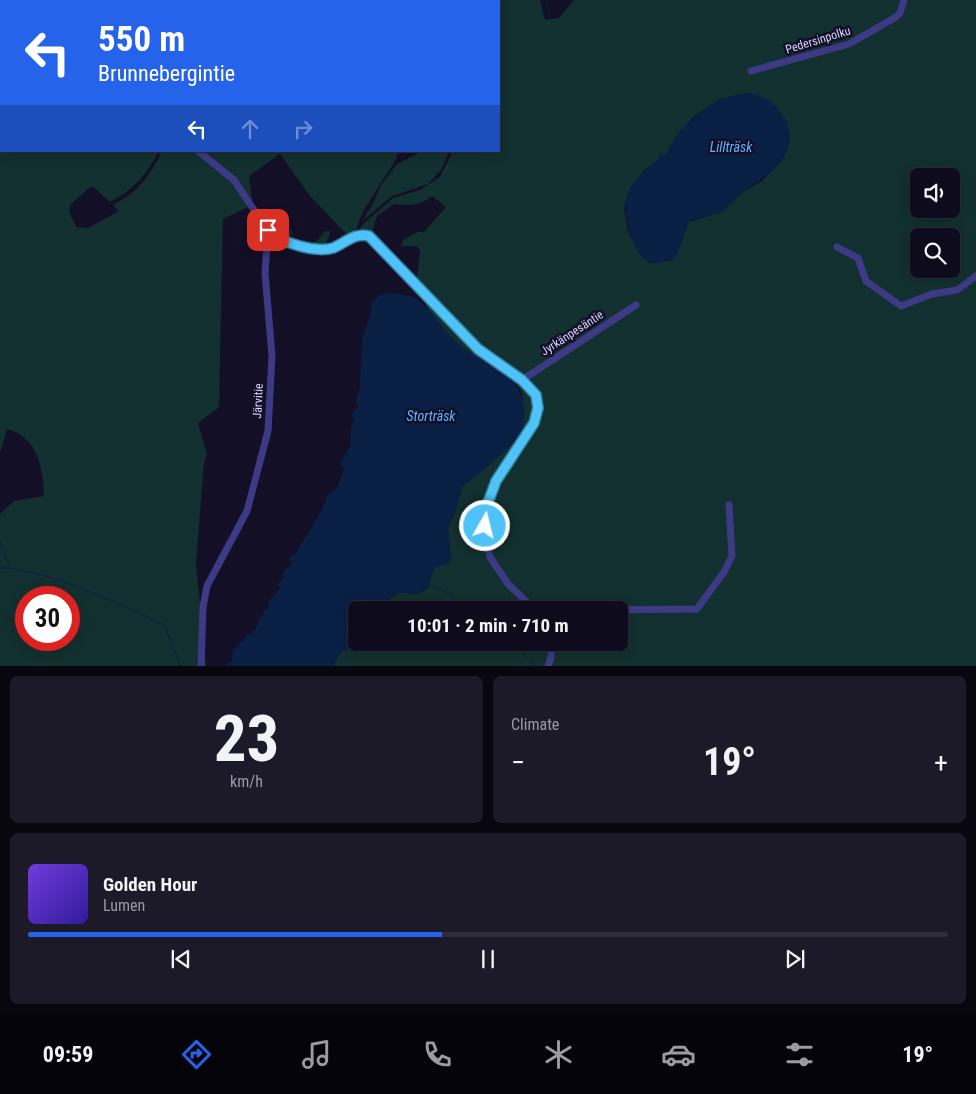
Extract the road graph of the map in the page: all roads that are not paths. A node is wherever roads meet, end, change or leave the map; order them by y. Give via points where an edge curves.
1 (904, 0) edge
2 (751, 71) dead end
3 (199, 152) edge
4 (268, 230) junction
5 (837, 247) dead end
6 (976, 276) edge
7 (636, 305) dead end
8 (522, 380) junction
9 (729, 504) dead end
10 (524, 601) edge
11 (628, 610) edge
12 (551, 651) edge
13 (201, 666) edge
14 (548, 666) edge

1 - 2 street, Pedersinpolku via 896,17 849,44
3 - 4 street via 234,180
4 - 8 street via 281,239 318,250 334,247 354,236 369,236 478,349
4 - 13 street, Järvitie via 265,273 272,344 268,431 247,511 207,586
5 - 6 street via 858,258 866,281 901,306 932,294 957,290
7 - 8 street, Jyrkänpesäntie
8 - 10 street via 536,395 537,413 531,429 493,488 486,508 485,536 490,557 513,592
9 - 11 street via 732,556 697,609
12 - 14 street

